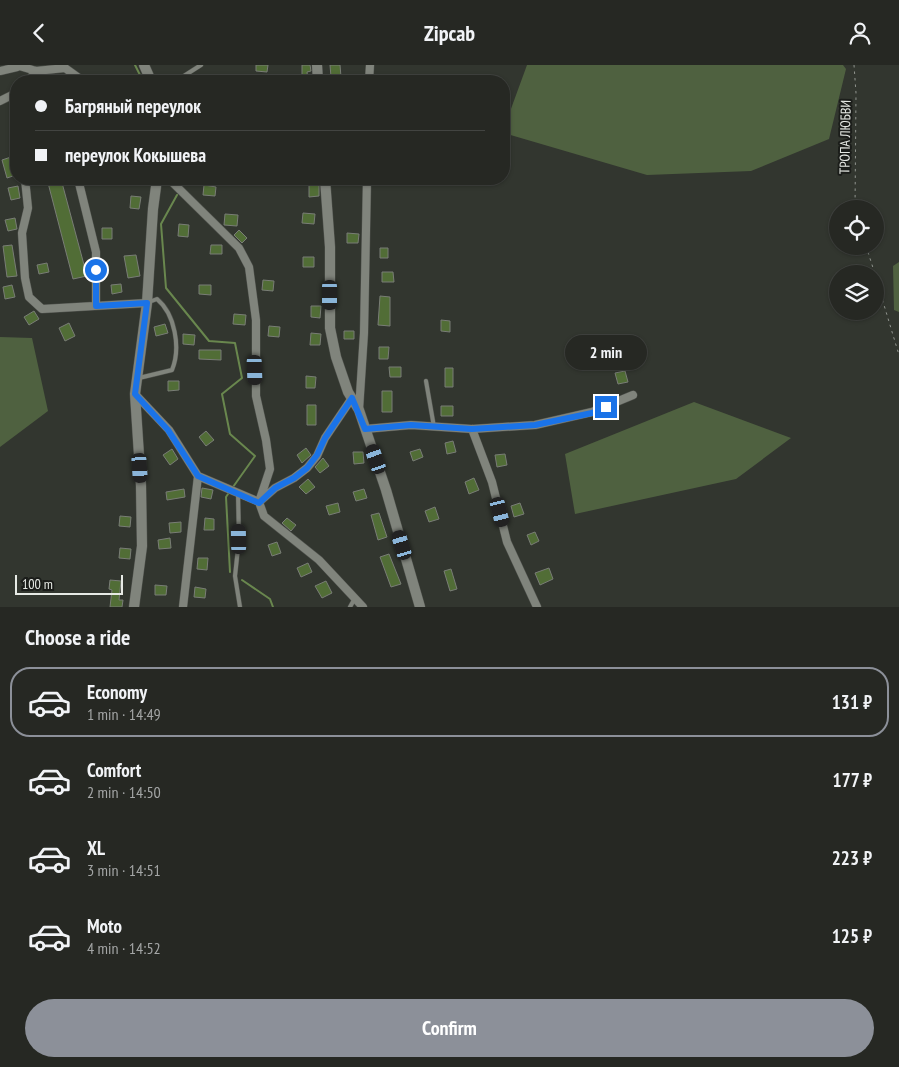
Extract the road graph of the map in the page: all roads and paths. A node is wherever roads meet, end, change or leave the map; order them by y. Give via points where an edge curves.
1 (201, 65) edge
2 (854, 65) edge
3 (16, 66) edge
4 (0, 71) edge
5 (36, 71) junction
6 (33, 75) edge
7 (75, 75) edge
8 (185, 75) edge
9 (26, 185) edge
10 (79, 185) edge
11 (156, 185) edge
12 (175, 185) edge
13 (325, 185) edge
14 (367, 185) edge
15 (855, 200) edge
16 (147, 303) junction
17 (884, 304) edge
18 (96, 306) junction
19 (899, 355) edge
20 (138, 378) junction
21 (426, 381) dead end
22 (135, 394) junction
23 (633, 395) dead end
24 (352, 398) junction
25 (359, 410) junction
26 (434, 427) junction
27 (365, 429) junction
28 (472, 429) junction
29 (198, 476) junction
30 (237, 491) junction
31 (259, 503) junction
32 (356, 598) junction
33 (134, 607) edge
34 (184, 607) edge
35 (240, 607) edge
36 (350, 607) edge
37 (363, 607) edge
38 (420, 607) edge
39 (537, 607) edge

1 - 8 lane
2 - 15 path, ТРОПА ЛЮБВИ
3 - 4 street
3 - 5 street
5 - 6 street
5 - 7 street via 66,68
9 - 18 street via 28,208 22,233 28,297 42,309
10 - 18 street via 96,252
11 - 16 street
12 - 31 street via 239,248 249,267 256,320 256,396 270,469
13 - 24 street via 330,247 330,328 336,357
14 - 25 street
16 - 18 street
16 - 20 street
16 - 20 lane via 156,299 163,304 176,336 176,360 172,370
17 - 19 path
20 - 22 street
21 - 26 lane
22 - 29 street via 168,430
22 - 33 street via 142,546
23 - 28 street via 592,413 535,425
24 - 25 street
24 - 31 street via 307,468 275,488
25 - 27 street
26 - 27 street via 411,425
26 - 28 street
27 - 38 street
28 - 39 street via 492,482 507,542
29 - 30 street
29 - 34 street
30 - 31 street
30 - 35 lane via 239,539 235,576
31 - 32 street via 264,516 273,525 319,560
32 - 36 lane
32 - 37 street

